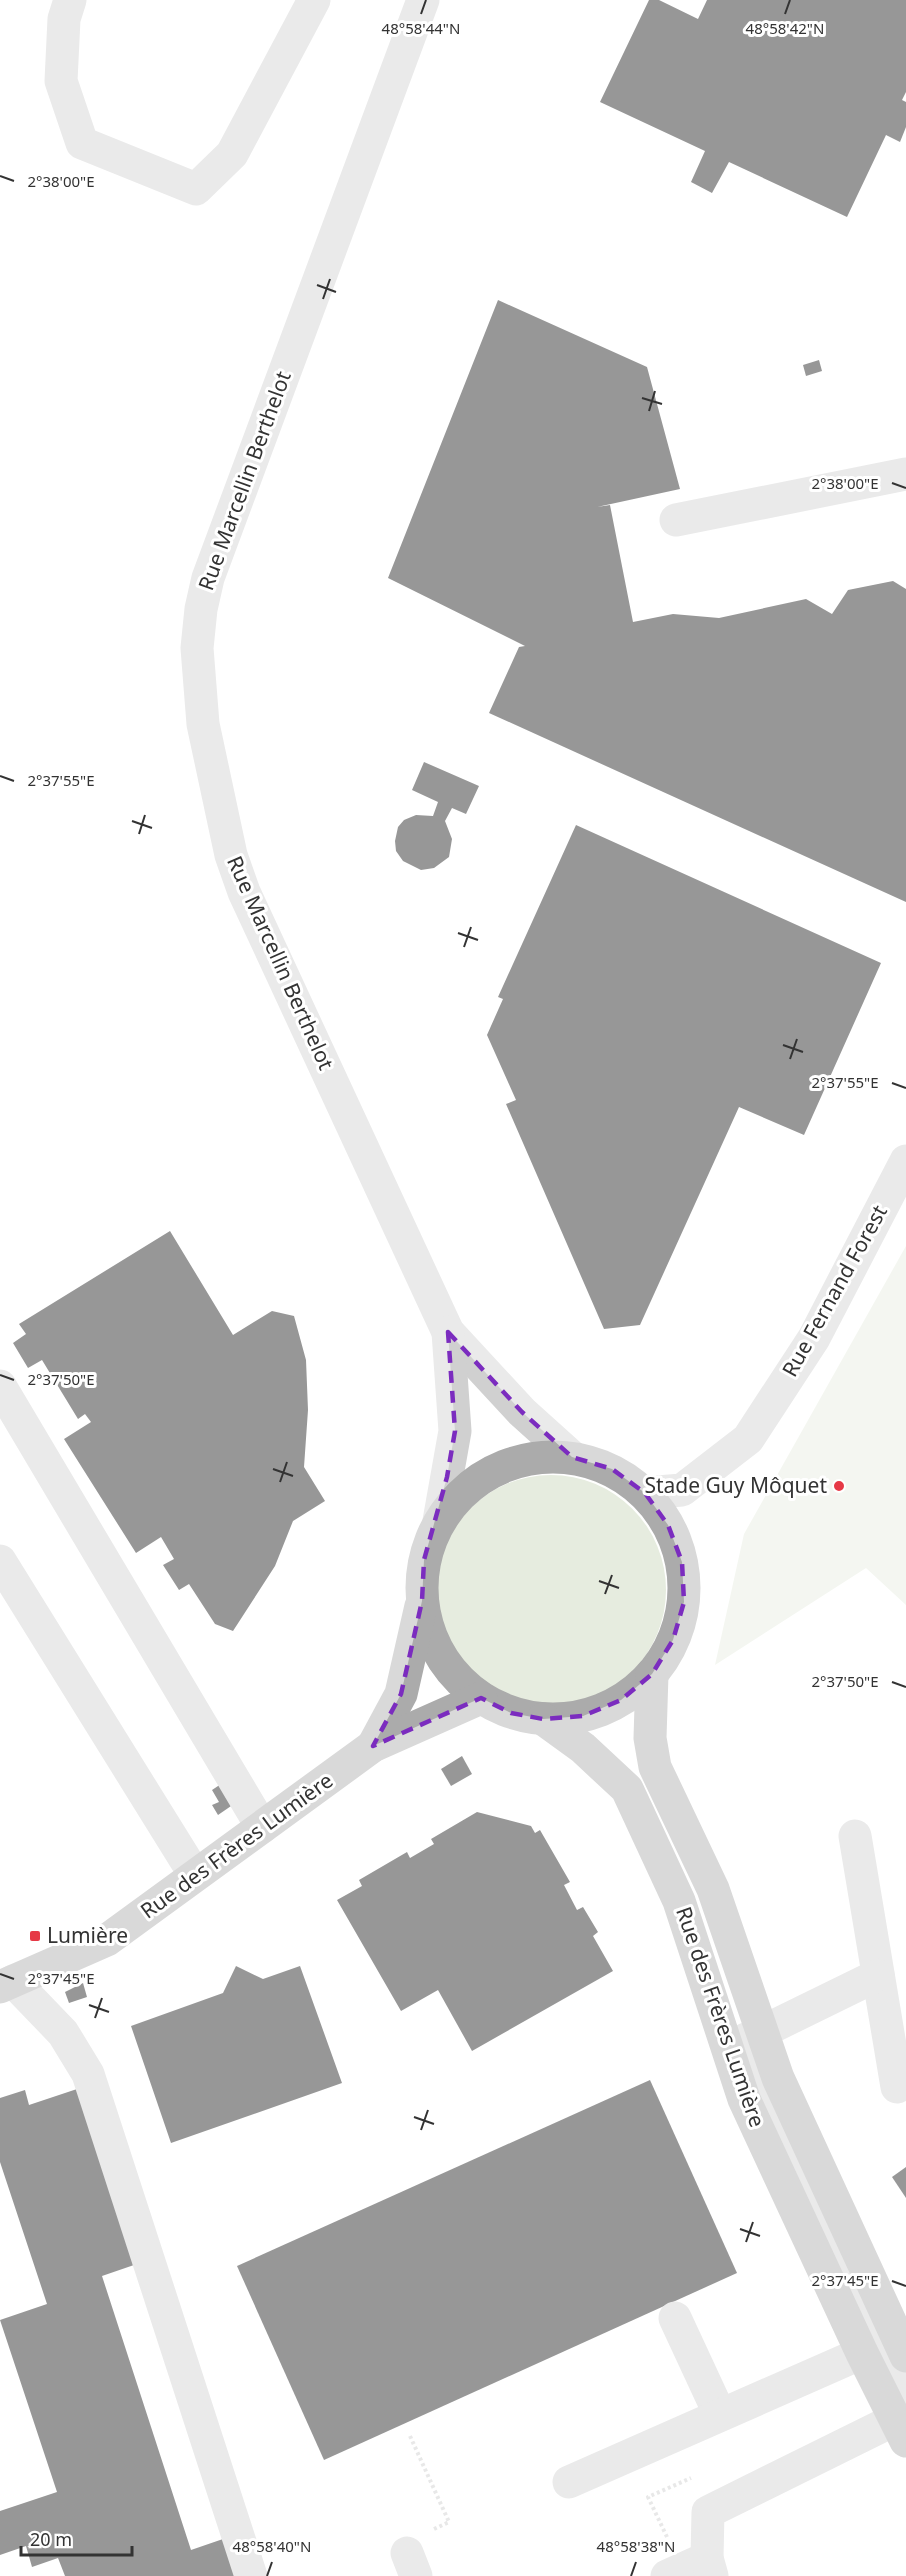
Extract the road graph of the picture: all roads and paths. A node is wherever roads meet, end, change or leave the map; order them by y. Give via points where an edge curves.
1 (70, 0) edge
2 (314, 0) edge
3 (423, 0) edge
4 (906, 474) edge
5 (675, 520) dead end
6 (906, 1161) edge
7 (448, 1332) junction
8 (0, 1386) edge
9 (572, 1457) junction
10 (645, 1493) junction
11 (439, 1521) junction
12 (0, 1561) edge
13 (422, 1601) junction
14 (652, 1674) junction
15 (482, 1698) junction
16 (543, 1719) junction
17 (373, 1746) junction
18 (262, 1827) junction
19 (855, 1836) dead end
20 (195, 1875) junction
21 (878, 1975) junction
22 (7, 1984) edge
23 (745, 2040) junction
24 (897, 2086) dead end
25 (675, 2318) dead end
26 (862, 2353) junction
27 (906, 2356) edge
28 (720, 2415) junction
29 (903, 2420) edge
30 (410, 2436) dead end
31 (569, 2482) dead end
32 (417, 2553) edge
33 (710, 2567) edge
34 (251, 2576) edge
35 (667, 2576) edge

1 - 2 street via 64,19 61,81 82,143 196,189 232,154
3 - 7 street, Rue Marcellin Berthelot via 208,578 197,648 203,724 231,855 249,903
4 - 5 street
6 - 10 street, Rue Fernand Forest via 814,1338 748,1438 682,1490
7 - 9 street, Rue Marcellin Berthelot via 522,1412
7 - 11 street, Rue Marcellin Berthelot via 455,1431
8 - 18 street
9 - 10 main road via 612,1469
9 - 11 main road via 533,1457 496,1469 463,1491
10 - 14 main road via 672,1534 682,1562 684,1602 673,1640
11 - 13 main road via 424,1560
12 - 20 street
13 - 15 main road via 432,1639 452,1673
13 - 17 main road, Rue des Frères Lumière via 401,1694
14 - 16 main road via 621,1700 583,1716
14 - 23 main road, Rue des Frères Lumière via 650,1738 655,1767 713,1889
15 - 16 main road via 511,1713
15 - 17 main road, Rue des Frères Lumière
16 - 23 main road, Rue des Frères Lumière via 583,1748 627,1789
17 - 18 main road, Rue des Frères Lumière
18 - 20 main road, Rue des Frères Lumière
19 - 21 street
20 - 22 main road, Rue des Frères Lumière via 107,1940
21 - 23 street
21 - 24 street
22 - 34 street via 63,2033 88,2074
23 - 26 main road, Rue des Frères Lumière via 744,2099
23 - 27 main road, Rue des Frères Lumière via 778,2078
23 - 29 street via 760,2084
25 - 28 street
26 - 28 street
26 - 29 main road, Rue des Frères Lumière
28 - 31 street
29 - 33 street via 708,2512
30 - 32 path via 450,2522
33 - 35 street

